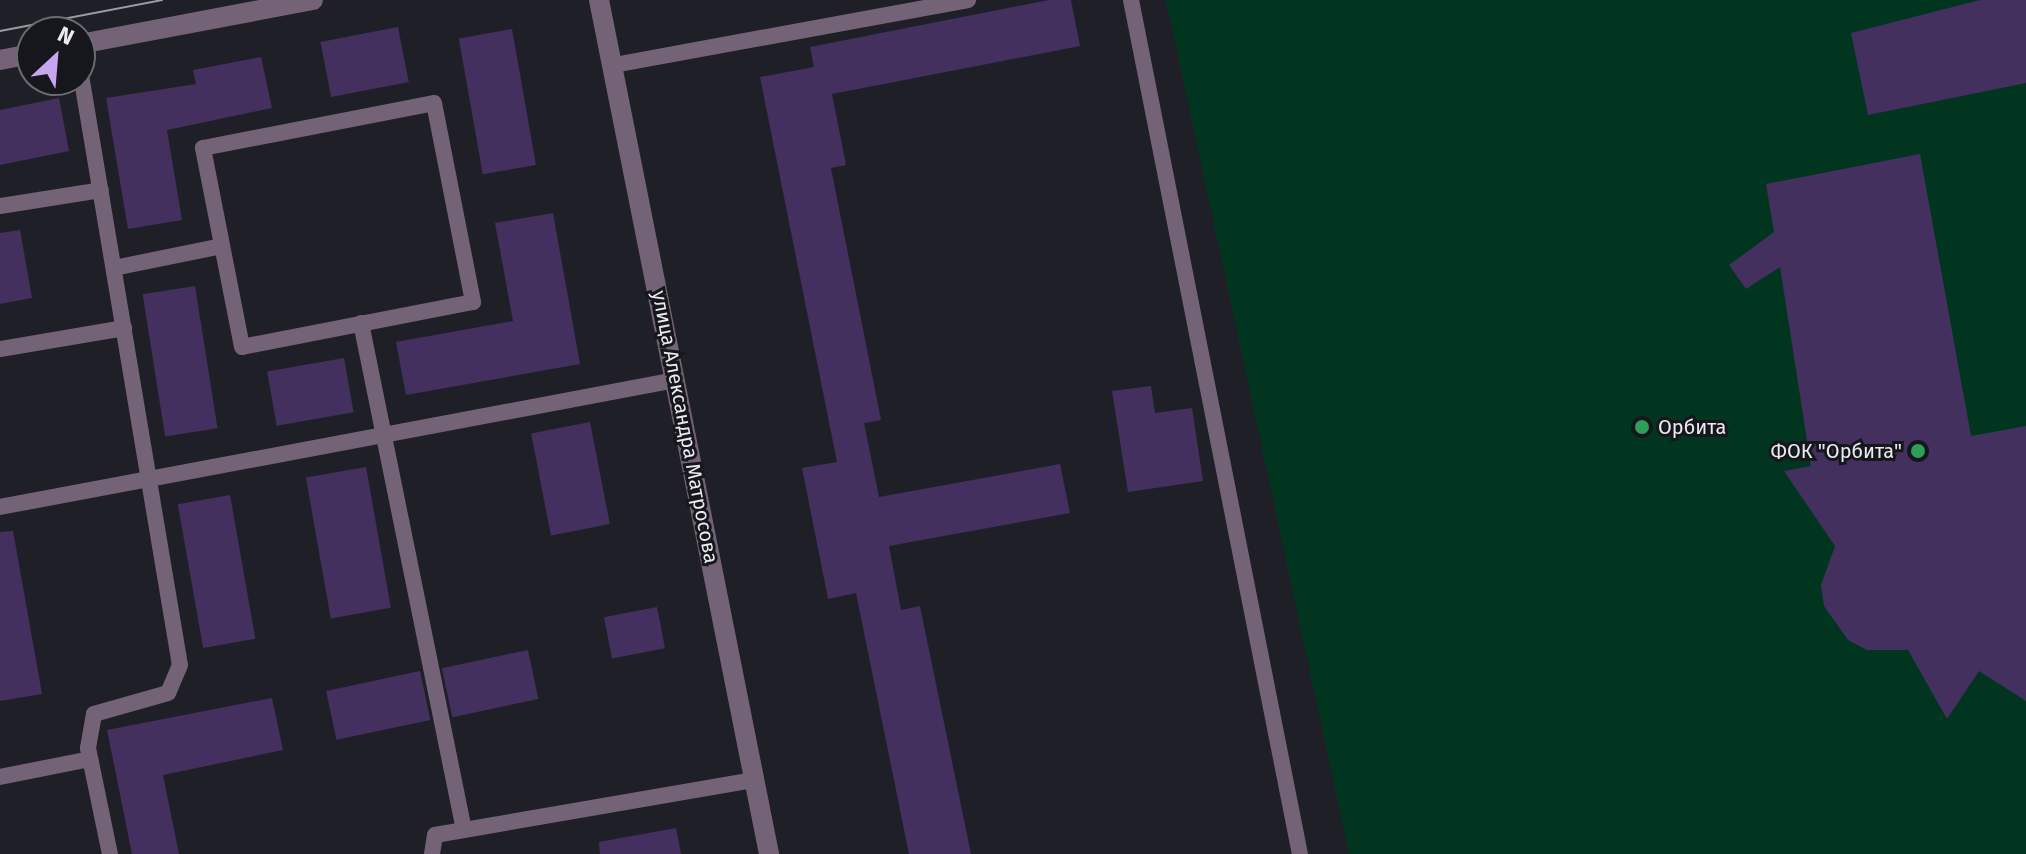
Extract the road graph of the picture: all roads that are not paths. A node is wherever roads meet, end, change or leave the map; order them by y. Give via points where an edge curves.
1 (313, 0) edge
2 (599, 0) edge
3 (968, 0) edge
4 (1131, 0) edge
5 (96, 41) edge
6 (614, 65) junction
7 (85, 96) edge
8 (101, 190) junction
9 (0, 206) edge
10 (222, 246) junction
11 (114, 268) junction
12 (361, 323) junction
13 (124, 328) junction
14 (0, 349) edge
15 (676, 380) junction
16 (384, 436) junction
17 (150, 481) junction
18 (0, 507) edge
19 (90, 759) junction
20 (0, 777) edge
21 (754, 780) junction
22 (464, 830) junction
23 (110, 854) edge
24 (432, 854) edge
25 (769, 854) edge
26 (1300, 854) edge

1 - 5 street
2 - 6 street, улица Александра Матросова
3 - 6 lane
4 - 26 lane
6 - 15 street, улица Александра Матросова
7 - 8 lane
8 - 9 lane
8 - 11 lane
10 - 11 lane
10 - 12 lane via 242,347
10 - 12 lane via 203,148 434,103 473,302
11 - 13 lane
12 - 16 lane
13 - 14 lane
13 - 17 lane
15 - 16 lane
15 - 21 street, улица Александра Матросова
16 - 17 lane
16 - 22 lane
17 - 18 lane
17 - 19 lane via 179,677 168,693 94,714
19 - 20 lane
19 - 23 lane
21 - 22 lane
21 - 25 street, улица Александра Матросова
22 - 24 lane via 435,835

